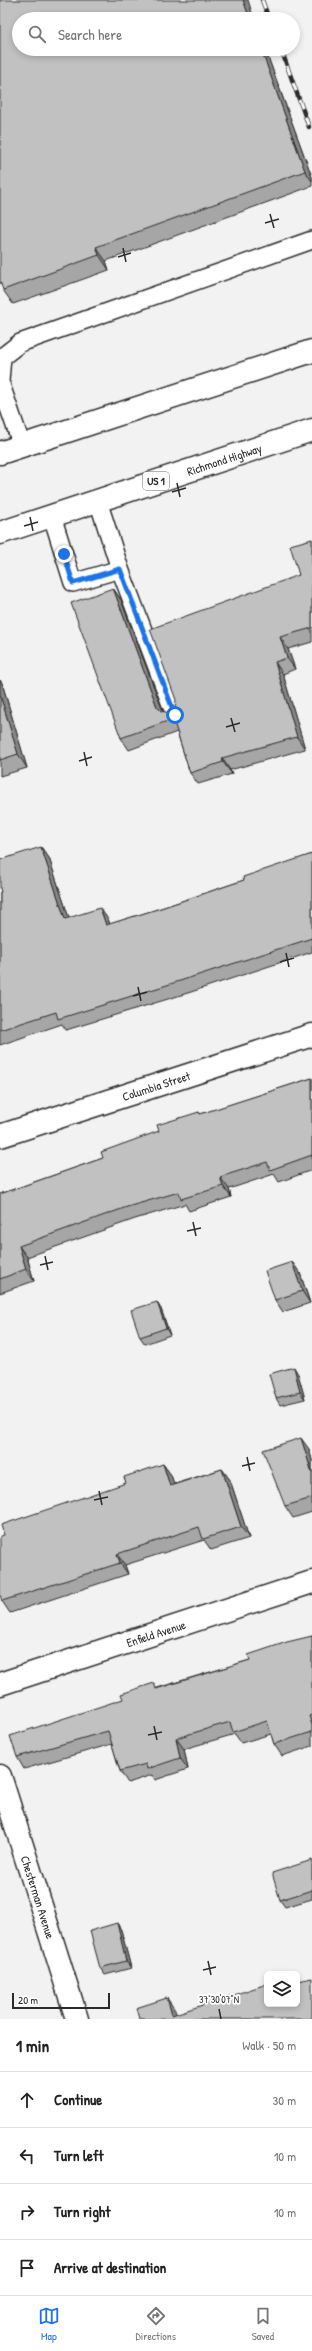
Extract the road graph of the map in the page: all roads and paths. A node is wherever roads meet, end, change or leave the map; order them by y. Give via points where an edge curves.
1 (312, 240) edge
2 (312, 351) edge
3 (0, 381) edge
4 (312, 430) edge
5 (22, 446) junction
6 (0, 453) edge
7 (98, 500) junction
8 (52, 516) junction
9 (0, 532) edge
10 (120, 569) junction
11 (175, 715) edge
12 (312, 1035) edge
13 (0, 1136) edge
14 (312, 1582) edge
15 (0, 1684) edge
16 (0, 1776) edge
17 (76, 2019) edge

1 - 3 lane via 20,343 2,357
2 - 5 street
3 - 5 lane
4 - 7 street, Richmond Highway / US 1
5 - 6 street
7 - 8 street, Richmond Highway / US 1
7 - 10 lane
8 - 9 street, Richmond Highway / US 1
8 - 10 lane via 73,583
10 - 11 lane
12 - 13 street, Columbia Street
14 - 15 street, Enfield Avenue
16 - 17 street, Chesterman Avenue

